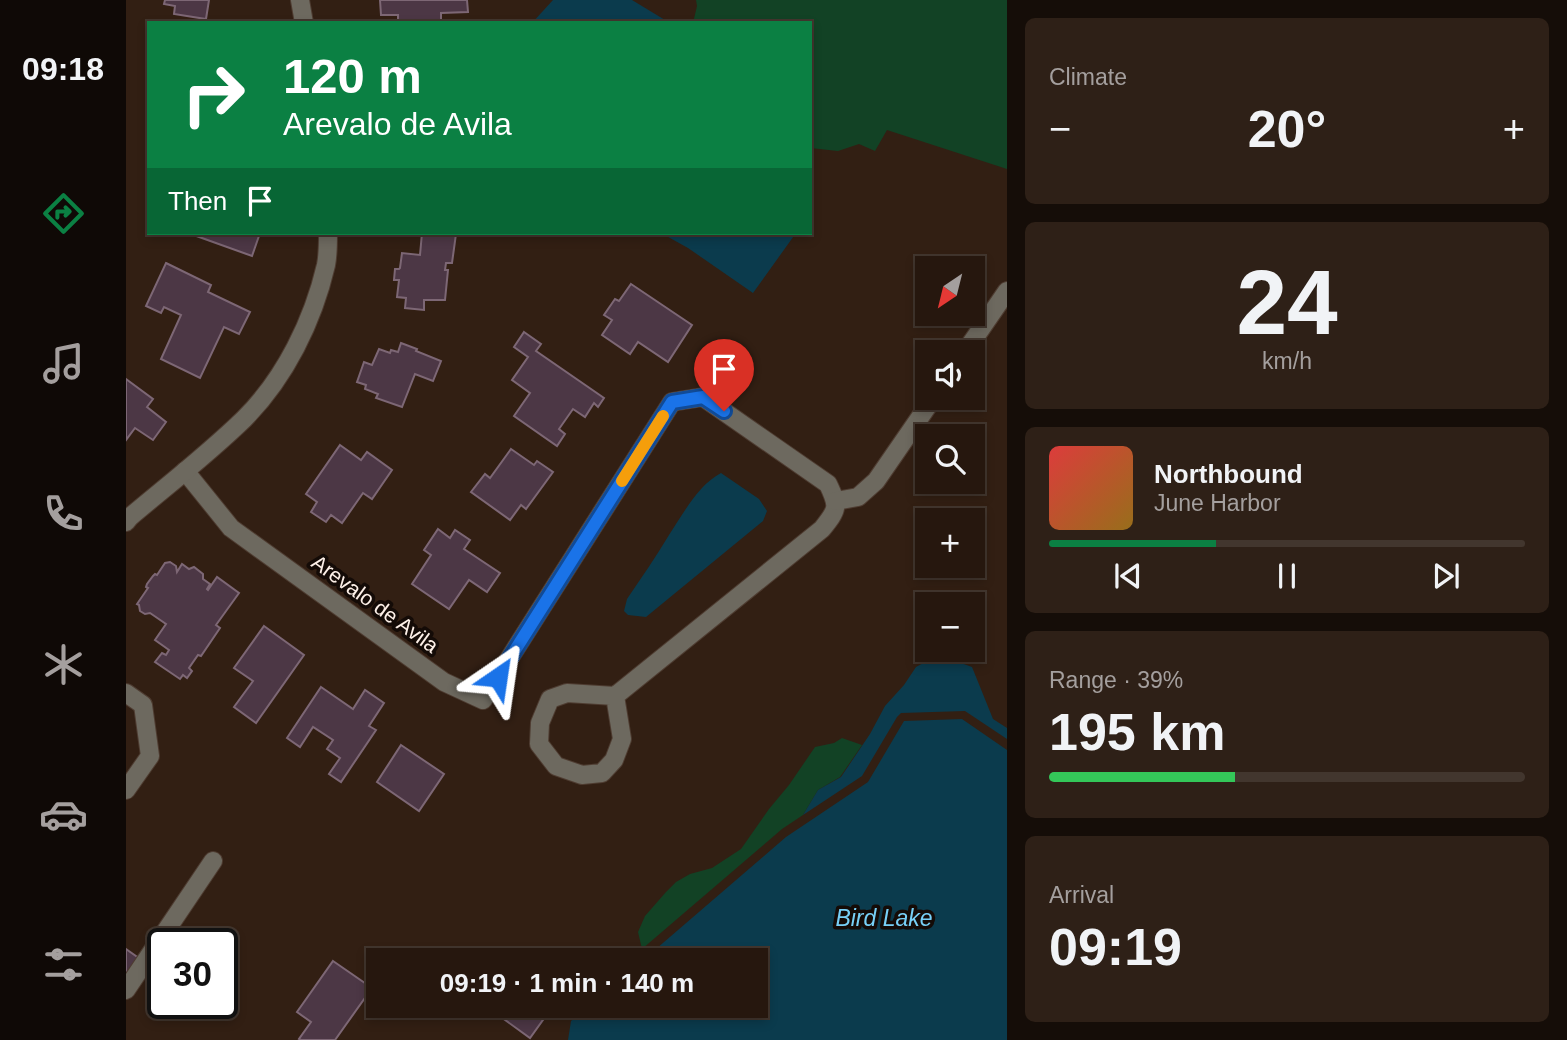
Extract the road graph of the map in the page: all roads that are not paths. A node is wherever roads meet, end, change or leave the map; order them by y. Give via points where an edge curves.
1 (300, 0) edge
2 (304, 21) edge
3 (328, 235) edge
4 (1007, 291) edge
5 (973, 340) edge
6 (925, 410) edge
7 (185, 471) junction
8 (836, 501) junction
9 (126, 522) edge
10 (126, 692) edge
11 (615, 696) junction
12 (126, 790) edge
13 (213, 861) dead end
14 (126, 990) edge

1 - 2 street
3 - 7 street via 327,263 310,319 280,375 245,418
4 - 5 street
6 - 8 street via 876,481 858,497
7 - 8 street, Arevalo de Avila via 231,528 444,682 483,700 672,402 703,397 828,484
7 - 9 street
8 - 11 street via 834,514 822,529
10 - 12 street via 143,705 150,756
11 - 11 street via 622,739 614,760 602,773 582,775 556,766 539,744 540,723 550,699 567,693
13 - 14 street

